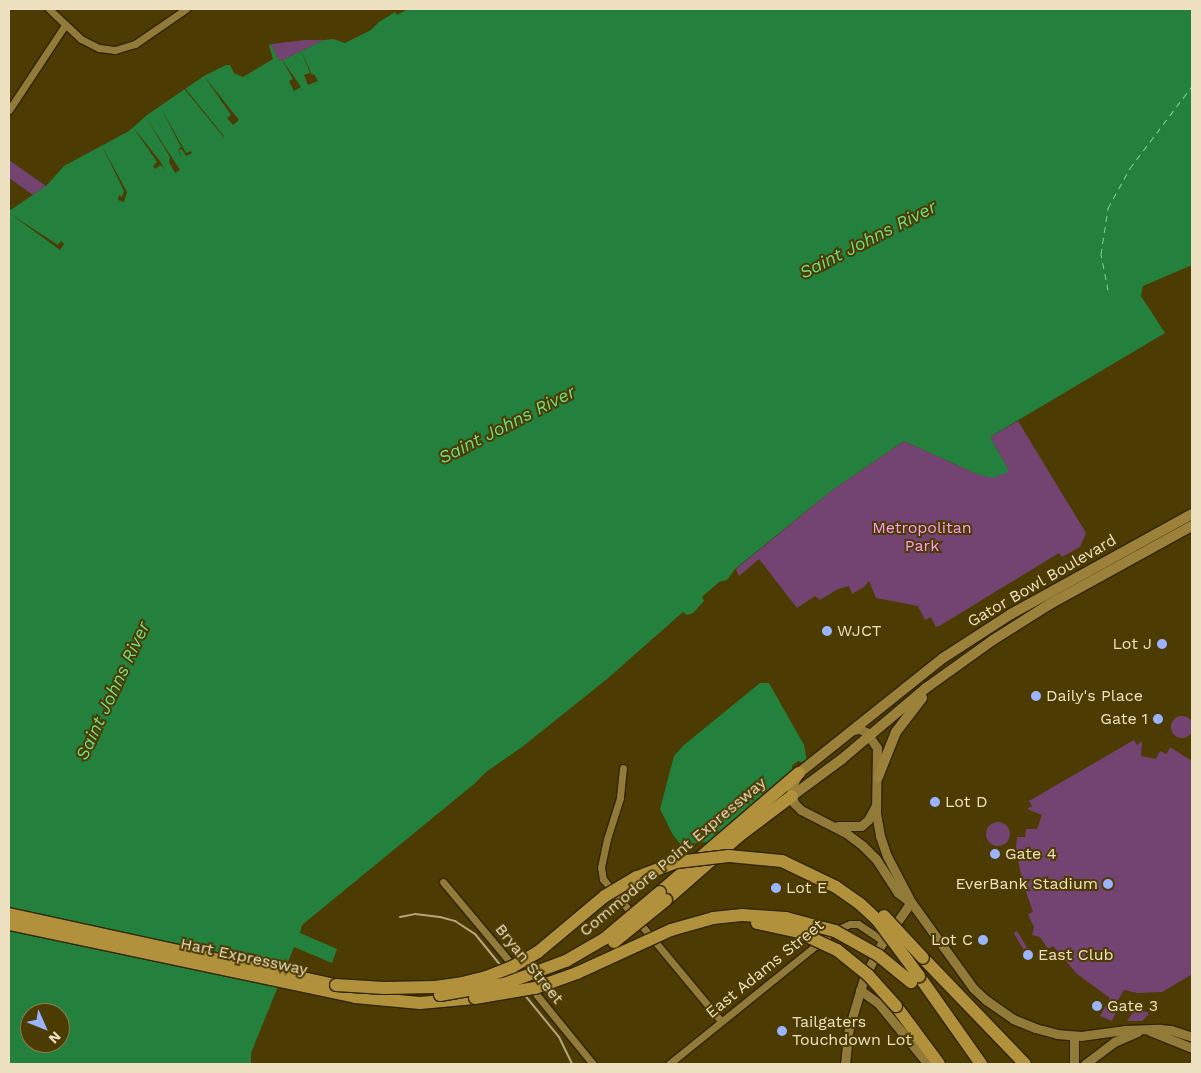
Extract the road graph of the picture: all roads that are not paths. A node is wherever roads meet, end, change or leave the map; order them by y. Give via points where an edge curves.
1 (48, 9) edge
2 (186, 9) edge
3 (65, 25) junction
4 (9, 110) edge
5 (1192, 514) edge
6 (1192, 526) edge
7 (943, 675) junction
8 (911, 682) joint
9 (852, 730) junction
10 (869, 736) junction
11 (623, 768) dead end
12 (799, 774) junction
13 (878, 777) junction
14 (792, 796) junction
15 (876, 806) junction
16 (831, 825) junction
17 (782, 861) junction
18 (443, 882) dead end
19 (663, 896) junction
20 (911, 902) junction
21 (9, 914) edge
22 (9, 924) edge
23 (677, 928) junction
24 (884, 941) junction
25 (336, 985) junction
26 (860, 990) junction
27 (475, 998) junction
28 (721, 1021) junction
29 (1147, 1030) junction
30 (1074, 1036) junction
31 (1192, 1037) edge
32 (1192, 1048) edge
33 (592, 1064) edge
34 (669, 1064) edge
35 (845, 1064) edge
36 (928, 1064) edge
37 (939, 1064) edge
38 (974, 1064) edge
39 (981, 1064) edge
40 (1025, 1064) edge
41 (1074, 1064) edge
42 (1085, 1064) edge

1 - 3 street
2 - 3 street via 135,44 122,48 99,48 81,39
3 - 4 street
5 - 8 main road, Gator Bowl Boulevard via 987,628
6 - 7 main road, Gator Bowl Boulevard via 1044,608
7 - 10 main road, Commodore Point Expressway
7 - 13 main road via 900,724
8 - 9 main road, Commodore Point Expressway
9 - 10 street via 860,729
9 - 12 main road, Commodore Point Expressway
10 - 13 street via 877,750
10 - 14 main road, Commodore Point Expressway
11 - 28 street via 620,798 606,838 601,867 603,879
12 - 14 main road via 793,784
12 - 19 highway, Commodore Point Expressway
13 - 15 street
14 - 16 street via 798,808
14 - 19 highway, Commodore Point Expressway
15 - 16 street via 860,826
15 - 20 street via 883,846
16 - 20 street via 864,846 898,893
17 - 25 highway, bridge via 712,856 653,869 605,896 534,955 480,979 416,988
17 - 39 highway, bridge via 836,887 871,914 895,942
17 - 40 highway, bridge via 816,869 849,886 877,910
18 - 33 street, Bryan Street
19 - 25 highway, Commodore Point Expressway, bridge via 593,947 559,965 510,982 459,993 414,996 380,994
19 - 27 highway, Commodore Point Expressway, bridge via 625,934 580,962 524,986
20 - 24 street
20 - 30 street via 973,988 994,1007 1035,1028
21 - 25 highway, Hart Expressway
22 - 27 highway, Hart Expressway via 365,999 420,1003
23 - 27 highway, bridge via 556,981 528,990
23 - 37 highway, bridge via 707,922 770,924 831,947 877,983
23 - 38 highway, bridge via 720,917 757,915 800,921 842,934 878,955 911,982
24 - 26 street
24 - 28 street, East Adams Street via 862,926 842,926 821,939
26 - 35 street via 849,1028
26 - 36 street via 878,1003
28 - 34 street, East Adams Street
29 - 30 street
29 - 31 street via 1171,1030
29 - 32 street
29 - 42 street via 1117,1040
30 - 41 street

